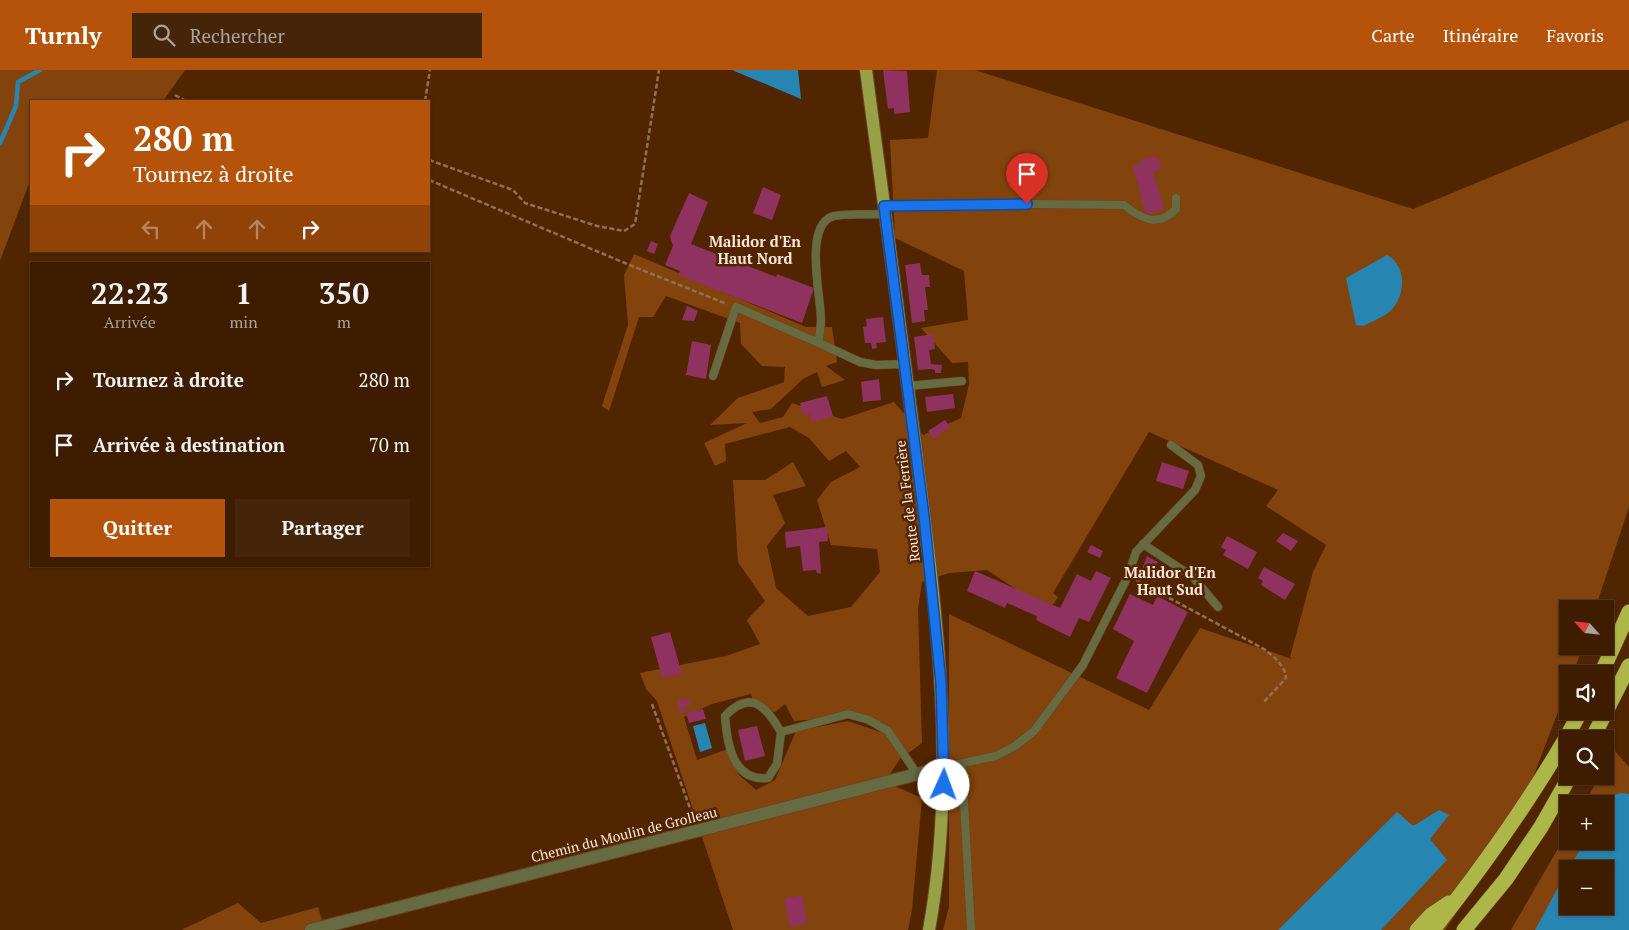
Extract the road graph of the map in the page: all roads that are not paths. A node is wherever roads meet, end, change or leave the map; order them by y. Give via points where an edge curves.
1 (866, 70) edge
2 (1176, 198) dead end
3 (885, 210) junction
4 (819, 343) junction
5 (905, 364) junction
6 (713, 376) dead end
7 (962, 381) dead end
8 (908, 386) junction
9 (1170, 445) dead end
10 (1143, 544) junction
11 (1218, 607) dead end
12 (1629, 612) edge
13 (1604, 665) edge
14 (1629, 666) edge
15 (1576, 720) edge
16 (1597, 730) edge
17 (781, 732) junction
18 (962, 764) junction
19 (945, 767) junction
20 (917, 774) junction
21 (1565, 785) edge
22 (1506, 878) junction
23 (1459, 897) junction
24 (311, 930) edge
25 (928, 930) edge
26 (971, 930) edge
27 (1417, 930) edge
28 (1433, 930) edge
29 (1464, 930) edge
30 (1479, 930) edge

1 - 3 main road, Route de la Ferrière
2 - 3 lane via 1176,209 1168,217 1153,220 1138,217 1124,206 950,203
3 - 4 lane via 832,217 823,223 815,259 821,320
3 - 5 main road, Route de la Ferrière
4 - 5 lane via 860,362
4 - 6 lane via 736,307
5 - 8 main road, Route de la Ferrière
7 - 8 lane
8 - 19 main road, Route de la Ferrière via 941,683
9 - 10 lane via 1198,465 1201,476 1195,490
10 - 11 lane via 1193,577
10 - 18 lane via 1136,552 1128,576 1083,665 1034,731 1016,746 996,756
12 - 13 highway
14 - 16 highway
15 - 23 highway via 1508,832
17 - 17 lane via 777,764 768,778 755,779 746,775 735,761 726,733 725,716 736,705 746,702 760,704 770,713
17 - 20 lane via 848,714 869,720 888,731
18 - 19 lane
18 - 26 lane
19 - 20 street, Chemin du Moulin de Grolleau
19 - 25 main road, Route de la Ferrière
20 - 24 street, Chemin du Moulin de Grolleau
21 - 22 highway
22 - 29 highway
22 - 30 highway
23 - 27 highway via 1431,915
23 - 28 highway

